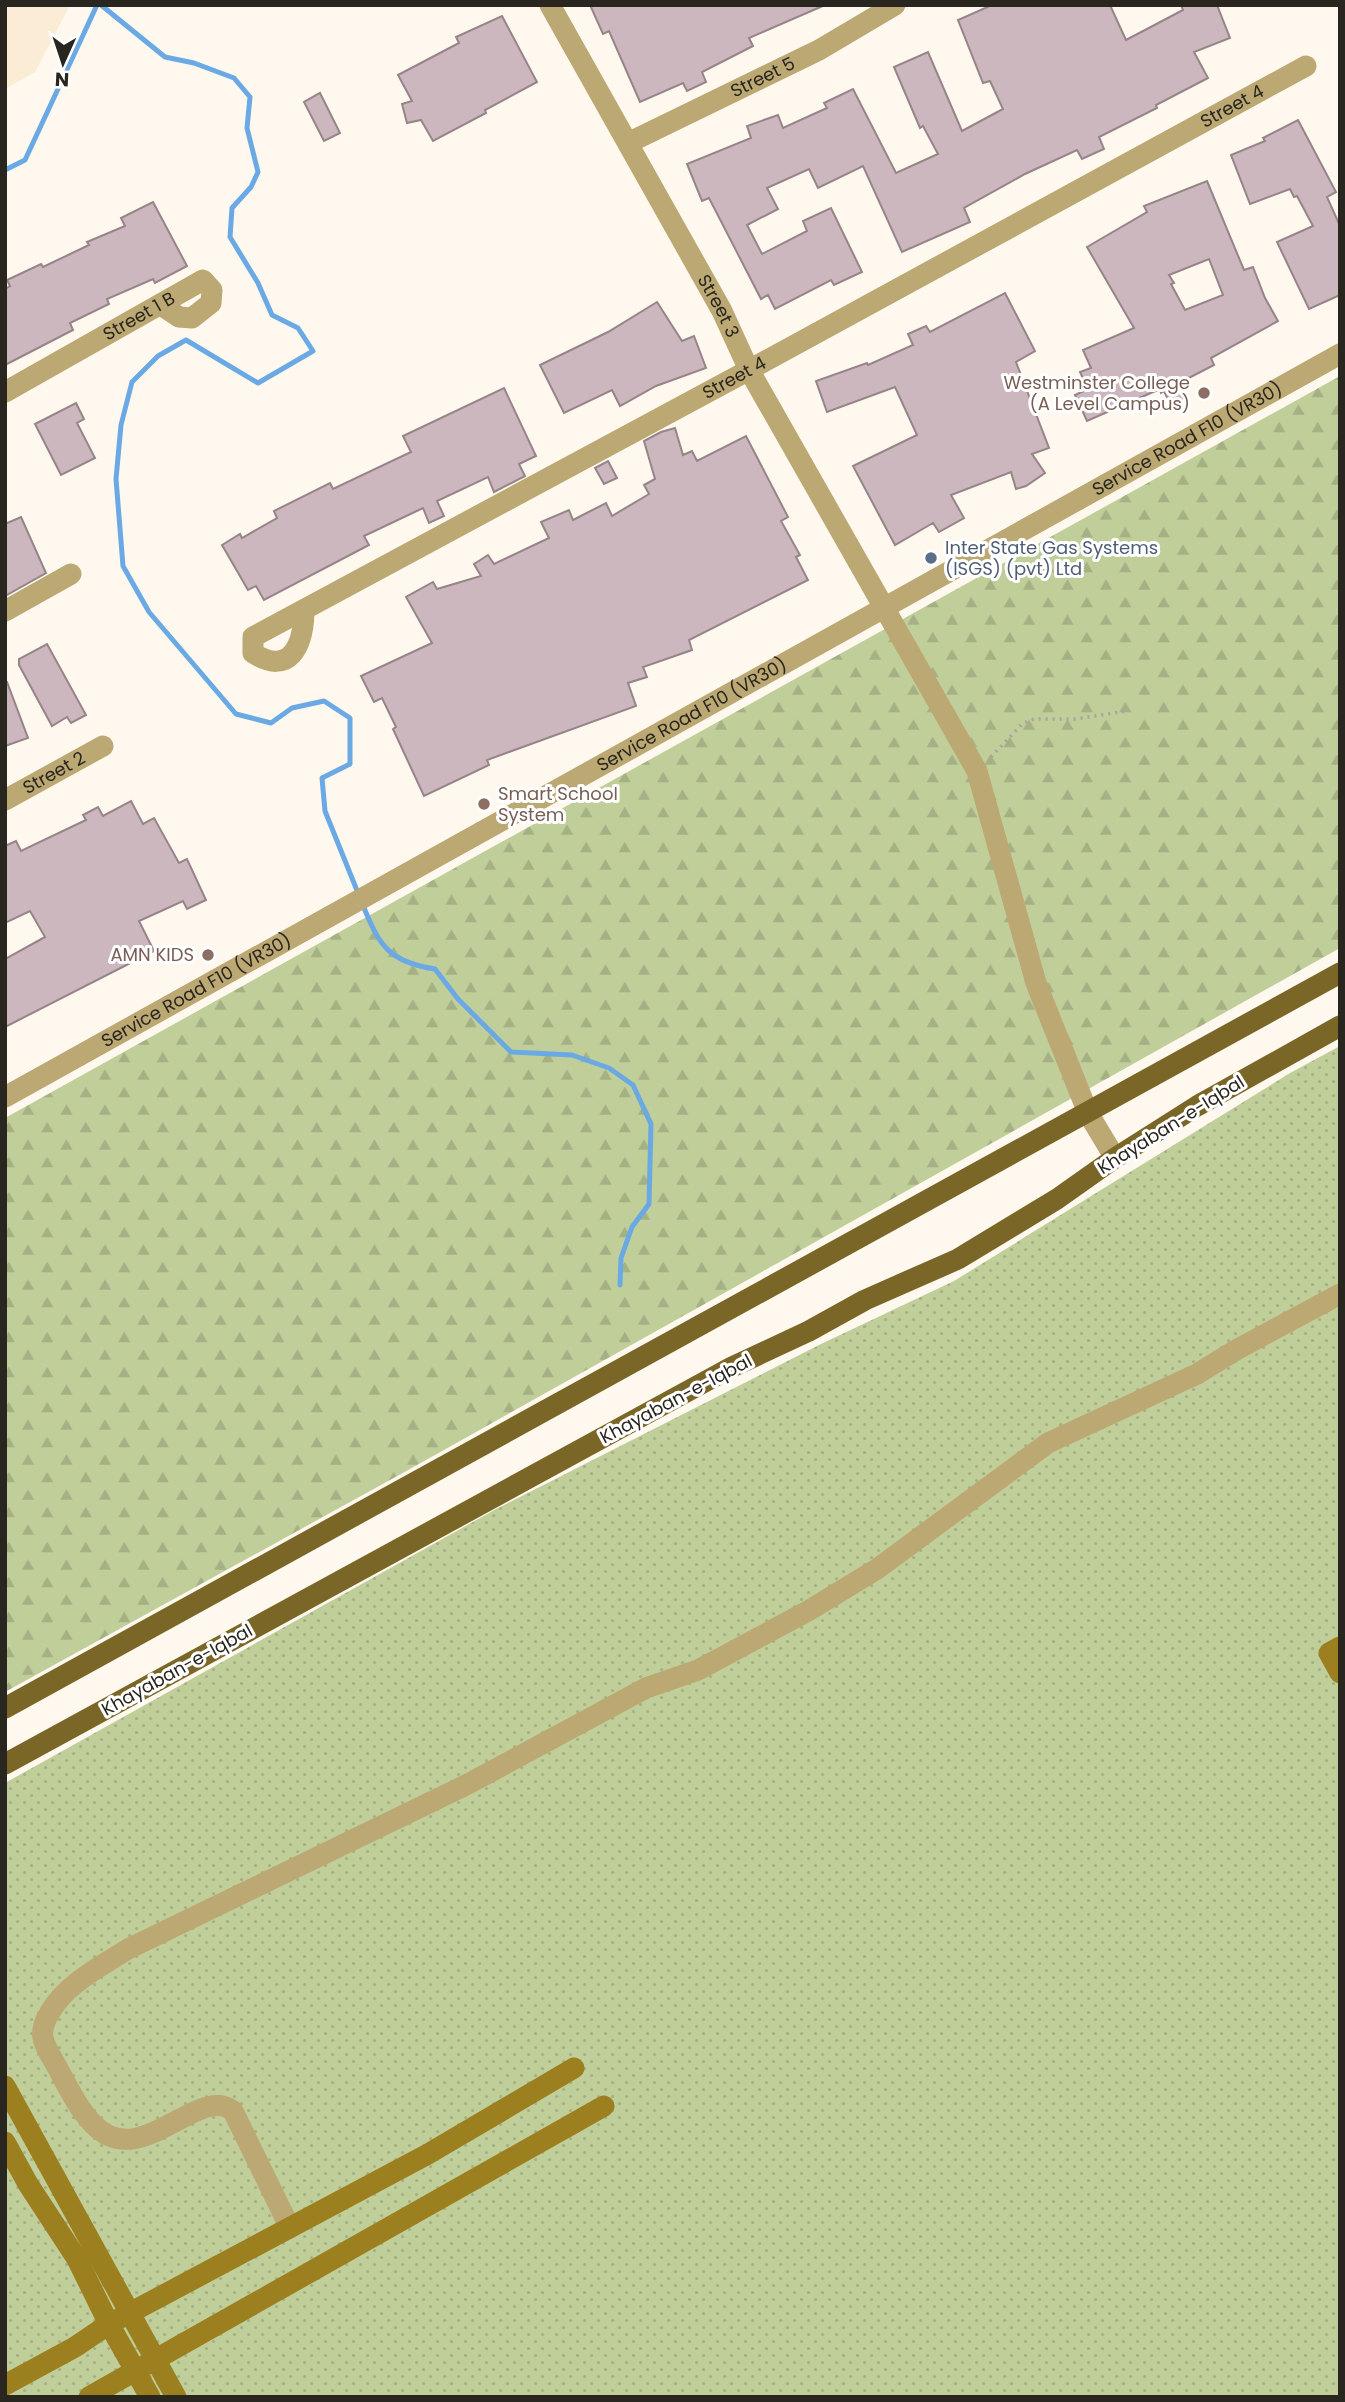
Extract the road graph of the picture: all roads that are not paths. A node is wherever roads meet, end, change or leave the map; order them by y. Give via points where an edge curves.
1 (550, 5) edge
2 (895, 5) edge
3 (1306, 65) dead end
4 (628, 143) junction
5 (164, 307) dead end
6 (1340, 354) edge
7 (748, 370) junction
8 (5, 393) edge
9 (71, 574) dead end
10 (883, 607) junction
11 (5, 611) edge
12 (304, 613) dead end
13 (103, 746) dead end
14 (5, 800) edge
15 (1340, 974) edge
16 (1340, 1026) edge
17 (5, 1097) edge
18 (1087, 1113) junction
19 (1115, 1157) junction
20 (1340, 1294) edge
21 (1340, 1647) edge
22 (1340, 1673) edge
23 (5, 1708) edge
24 (5, 1764) edge
25 (574, 2068) dead end
26 (5, 2086) edge
27 (604, 2106) dead end
28 (5, 2142) edge
29 (290, 2228) junction
30 (129, 2313) junction
31 (109, 2324) junction
32 (157, 2360) junction
33 (136, 2371) junction
34 (5, 2385) edge
35 (89, 2397) edge
36 (150, 2397) edge
37 (176, 2397) edge

1 - 4 street, Street 3
2 - 4 street, Street 5 via 819,50
3 - 7 street, Street 4
4 - 7 street, Street 3 via 722,311
5 - 8 street, Street 1 B via 179,317 192,318 211,303 212,290 203,280
6 - 10 street, Service Road F10 (VR30)
7 - 10 street, Street 3
7 - 12 street, Street 4 via 253,636 253,653 264,660 282,661 293,655 303,633
9 - 11 street
10 - 17 street, Service Road F10 (VR30)
10 - 18 street, Street 3 via 977,771 1036,983
13 - 14 street, Street 2
15 - 18 main road
16 - 19 main road, Khayaban-e-Iqbal
18 - 19 street, Street 3
18 - 23 main road
19 - 24 main road, Khayaban-e-Iqbal via 1057,1199 958,1259 732,1367
20 - 29 street via 1197,1374 1048,1443 877,1569 808,1611 698,1670 646,1688 468,1784 128,1949 58,1998 43,2024 42,2038 94,2126 120,2139 132,2139 212,2104 226,2105
21 - 22 street via 1329,1653
25 - 29 street
26 - 30 street
27 - 32 street
28 - 31 street via 77,2259
29 - 30 street
30 - 31 street
30 - 32 street
31 - 33 street
31 - 34 street
32 - 33 street
32 - 37 street
33 - 35 street
33 - 36 street

